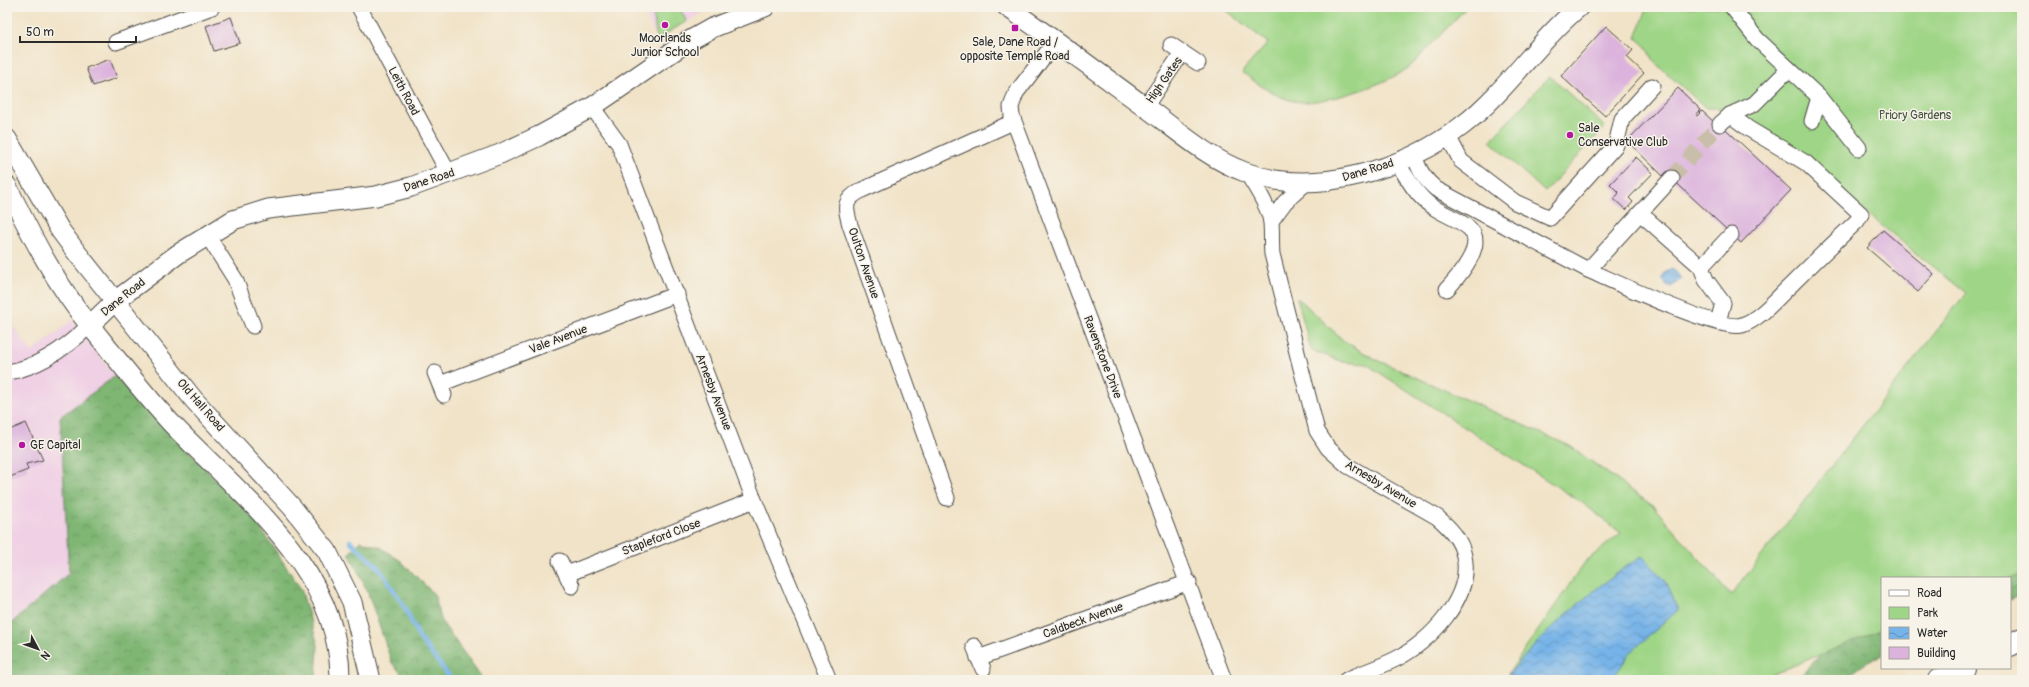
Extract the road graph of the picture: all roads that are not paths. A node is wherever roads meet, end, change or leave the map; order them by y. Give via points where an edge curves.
1 (212, 7) edge
2 (359, 7) edge
3 (765, 7) edge
4 (1007, 7) edge
5 (1579, 7) edge
6 (1732, 7) edge
7 (116, 42) dead end
8 (1055, 42) junction
9 (1198, 63) dead end
10 (1789, 69) junction
11 (1652, 86) dead end
12 (1819, 97) junction
13 (592, 107) junction
14 (1145, 107) junction
15 (1812, 121) dead end
16 (1013, 122) junction
17 (1448, 136) junction
18 (7, 139) edge
19 (1859, 148) dead end
20 (1405, 158) junction
21 (1246, 172) junction
22 (449, 174) junction
23 (1672, 178) tunnel mouth
24 (1306, 182) junction
25 (7, 186) edge
26 (1640, 213) junction
27 (1271, 221) junction
28 (207, 235) junction
29 (1731, 235) dead end
30 (1701, 267) junction
31 (1588, 270) junction
32 (1447, 289) dead end
33 (677, 294) junction
34 (115, 301) junction
35 (1718, 322) junction
36 (90, 325) junction
37 (254, 326) dead end
38 (7, 372) edge
39 (440, 384) dead end
40 (947, 498) dead end
41 (754, 500) junction
42 (566, 573) dead end
43 (1189, 582) junction
44 (2022, 639) edge
45 (2011, 644) edge
46 (978, 658) dead end
47 (1962, 669) edge
48 (340, 680) edge
49 (371, 680) edge
50 (829, 680) edge
51 (1224, 680) edge
52 (1346, 680) edge
53 (1940, 680) edge

1 - 7 street
2 - 22 street, Leith Road
3 - 13 main road, Dane Road via 712,28 687,42
4 - 8 main road, Dane Road
5 - 17 main road, Dane Road via 1490,100
6 - 10 street via 1757,39
8 - 14 main road, Dane Road
8 - 16 street, Ravenstone Drive via 1016,93 1011,107
9 - 14 street, High Gates via 1177,49
10 - 12 street
10 - 35 street via 1754,104 1725,119 1749,129 1806,163 1861,214 1857,221 1766,310 1743,325 1734,326
11 - 17 street via 1622,119 1616,145 1550,218 1515,202 1461,161
12 - 15 street
12 - 19 street
13 - 22 main road, Dane Road via 539,136
13 - 33 street, Arnesby Avenue via 619,144
14 - 21 main road, Dane Road via 1194,145
16 - 40 street, Oulton Avenue via 862,190 847,201 850,225
16 - 43 street, Ravenstone Drive
17 - 20 main road, Dane Road
18 - 34 main road, Old Hall Road via 60,230
20 - 24 main road, Dane Road via 1363,174
20 - 31 street via 1436,189
20 - 32 street via 1422,198 1474,234 1474,251 1456,280
21 - 24 main road, Dane Road via 1276,180
21 - 27 street, Arnesby Avenue via 1258,189
22 - 28 main road, Dane Road via 376,196 268,209 233,220
23 - 26 street
24 - 27 street via 1285,202
25 - 36 main road via 37,247
26 - 30 street
26 - 31 street
27 - 52 street, Arnesby Avenue via 1272,254 1317,431 1328,448 1348,466 1437,517 1449,527 1459,541 1464,556 1462,583 1450,612 1441,625 1397,659
28 - 34 main road, Dane Road
28 - 37 street via 235,279
29 - 30 street
30 - 35 street via 1706,280 1723,303
31 - 35 street via 1667,305
33 - 39 street, Vale Avenue
33 - 41 street, Arnesby Avenue
34 - 36 main road, Dane Road
34 - 49 main road, Old Hall Road via 194,400 292,507 327,552 352,602
36 - 38 street via 71,343 22,370
36 - 48 main road via 170,422 272,525 304,567 328,610 340,657
41 - 42 street, Stapleford Close
41 - 50 street, Arnesby Avenue
43 - 46 street, Caldbeck Avenue
43 - 51 street, Ravenstone Drive
44 - 45 highway
47 - 53 highway

